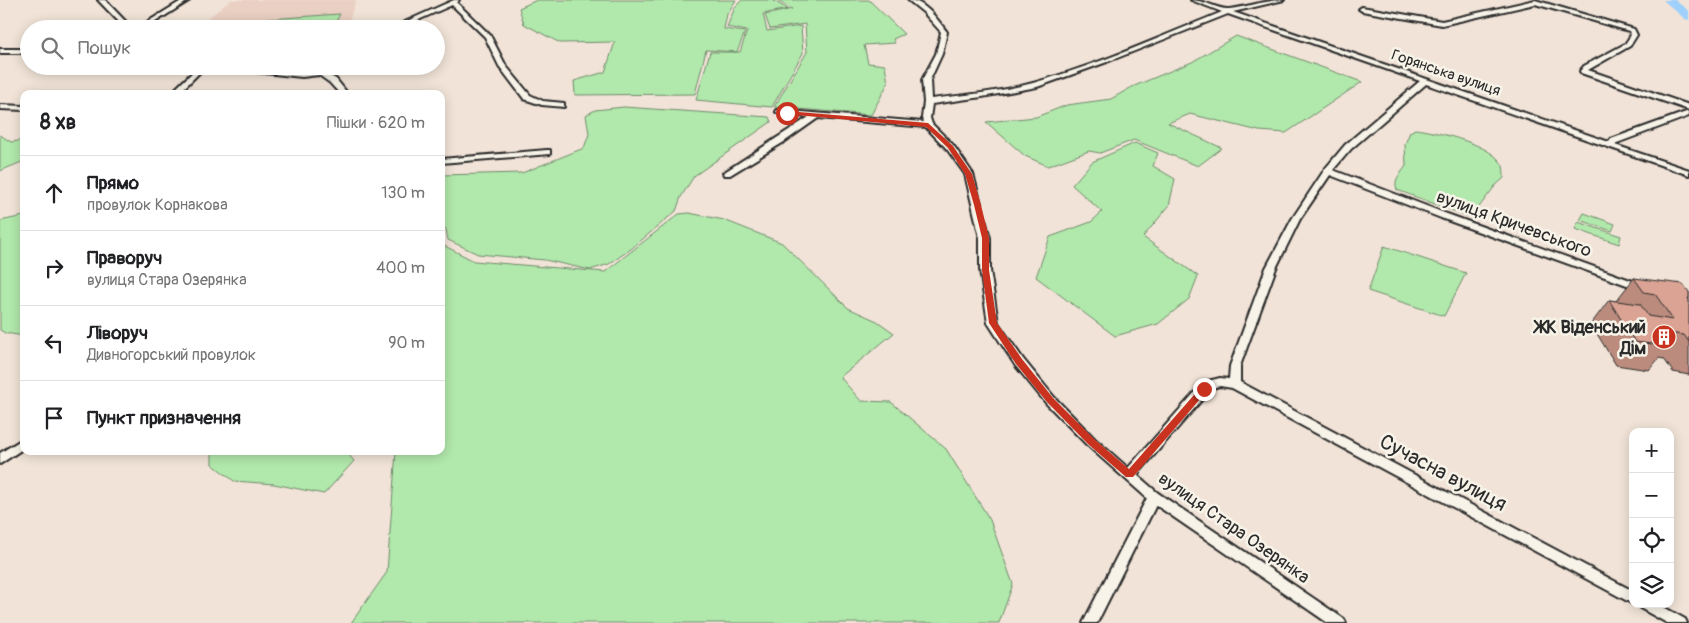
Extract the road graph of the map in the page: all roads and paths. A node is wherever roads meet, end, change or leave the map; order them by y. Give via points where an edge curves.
1 (101, 0) edge
2 (187, 0) edge
3 (911, 0) edge
4 (1194, 0) edge
5 (1281, 0) edge
6 (455, 2) edge
7 (1362, 9) dead end
8 (1229, 12) junction
9 (120, 20) edge
10 (155, 20) edge
11 (413, 20) edge
12 (20, 51) edge
13 (0, 52) edge
14 (194, 75) edge
15 (323, 75) edge
16 (1426, 80) junction
17 (178, 90) edge
18 (341, 90) edge
19 (928, 102) junction
20 (561, 105) dead end
21 (0, 107) edge
22 (20, 108) edge
23 (1689, 108) edge
24 (780, 112) dead end
25 (1689, 113) edge
26 (816, 116) junction
27 (928, 125) junction
28 (1611, 145) junction
29 (547, 152) dead end
30 (445, 161) edge
31 (1328, 171) junction
32 (727, 173) dead end
33 (1689, 173) edge
34 (1651, 291) edge
35 (1234, 384) junction
36 (20, 445) edge
37 (0, 459) edge
38 (1129, 475) junction
39 (1154, 497) junction
40 (1629, 596) edge
41 (1652, 608) edge
42 (1090, 623) edge
43 (1339, 623) edge
44 (1680, 623) edge

1 - 9 street
2 - 10 street
3 - 19 street via 944,32 926,80
4 - 8 street, Горянська вулиця
5 - 8 street
6 - 11 street
6 - 20 street via 488,36 502,66 526,96 542,103
7 - 23 street via 1442,23 1536,2 1611,23 1632,30 1634,35 1628,45 1584,71
8 - 16 street, Горянська вулиця
8 - 19 street via 1034,85
12 - 13 street
14 - 17 street
15 - 18 street
16 - 28 street, Горянська вулиця
16 - 31 street via 1348,147
19 - 27 street
21 - 22 street
24 - 26 street
25 - 28 street via 1614,141
26 - 27 street
26 - 32 street
27 - 38 street, вулиця Стара Озерянка via 950,147 969,174 985,238 985,270 993,323 1050,400
28 - 33 street, Горянська вулиця
29 - 30 street
31 - 34 street, вулиця Кричевського
31 - 35 street via 1296,219 1271,268 1235,366
35 - 38 street via 1220,382 1208,385
35 - 40 street, Сучасна вулиця
36 - 37 street
38 - 39 street, вулиця Стара Озерянка
39 - 42 street
39 - 43 street, вулиця Стара Озерянка
41 - 44 street

